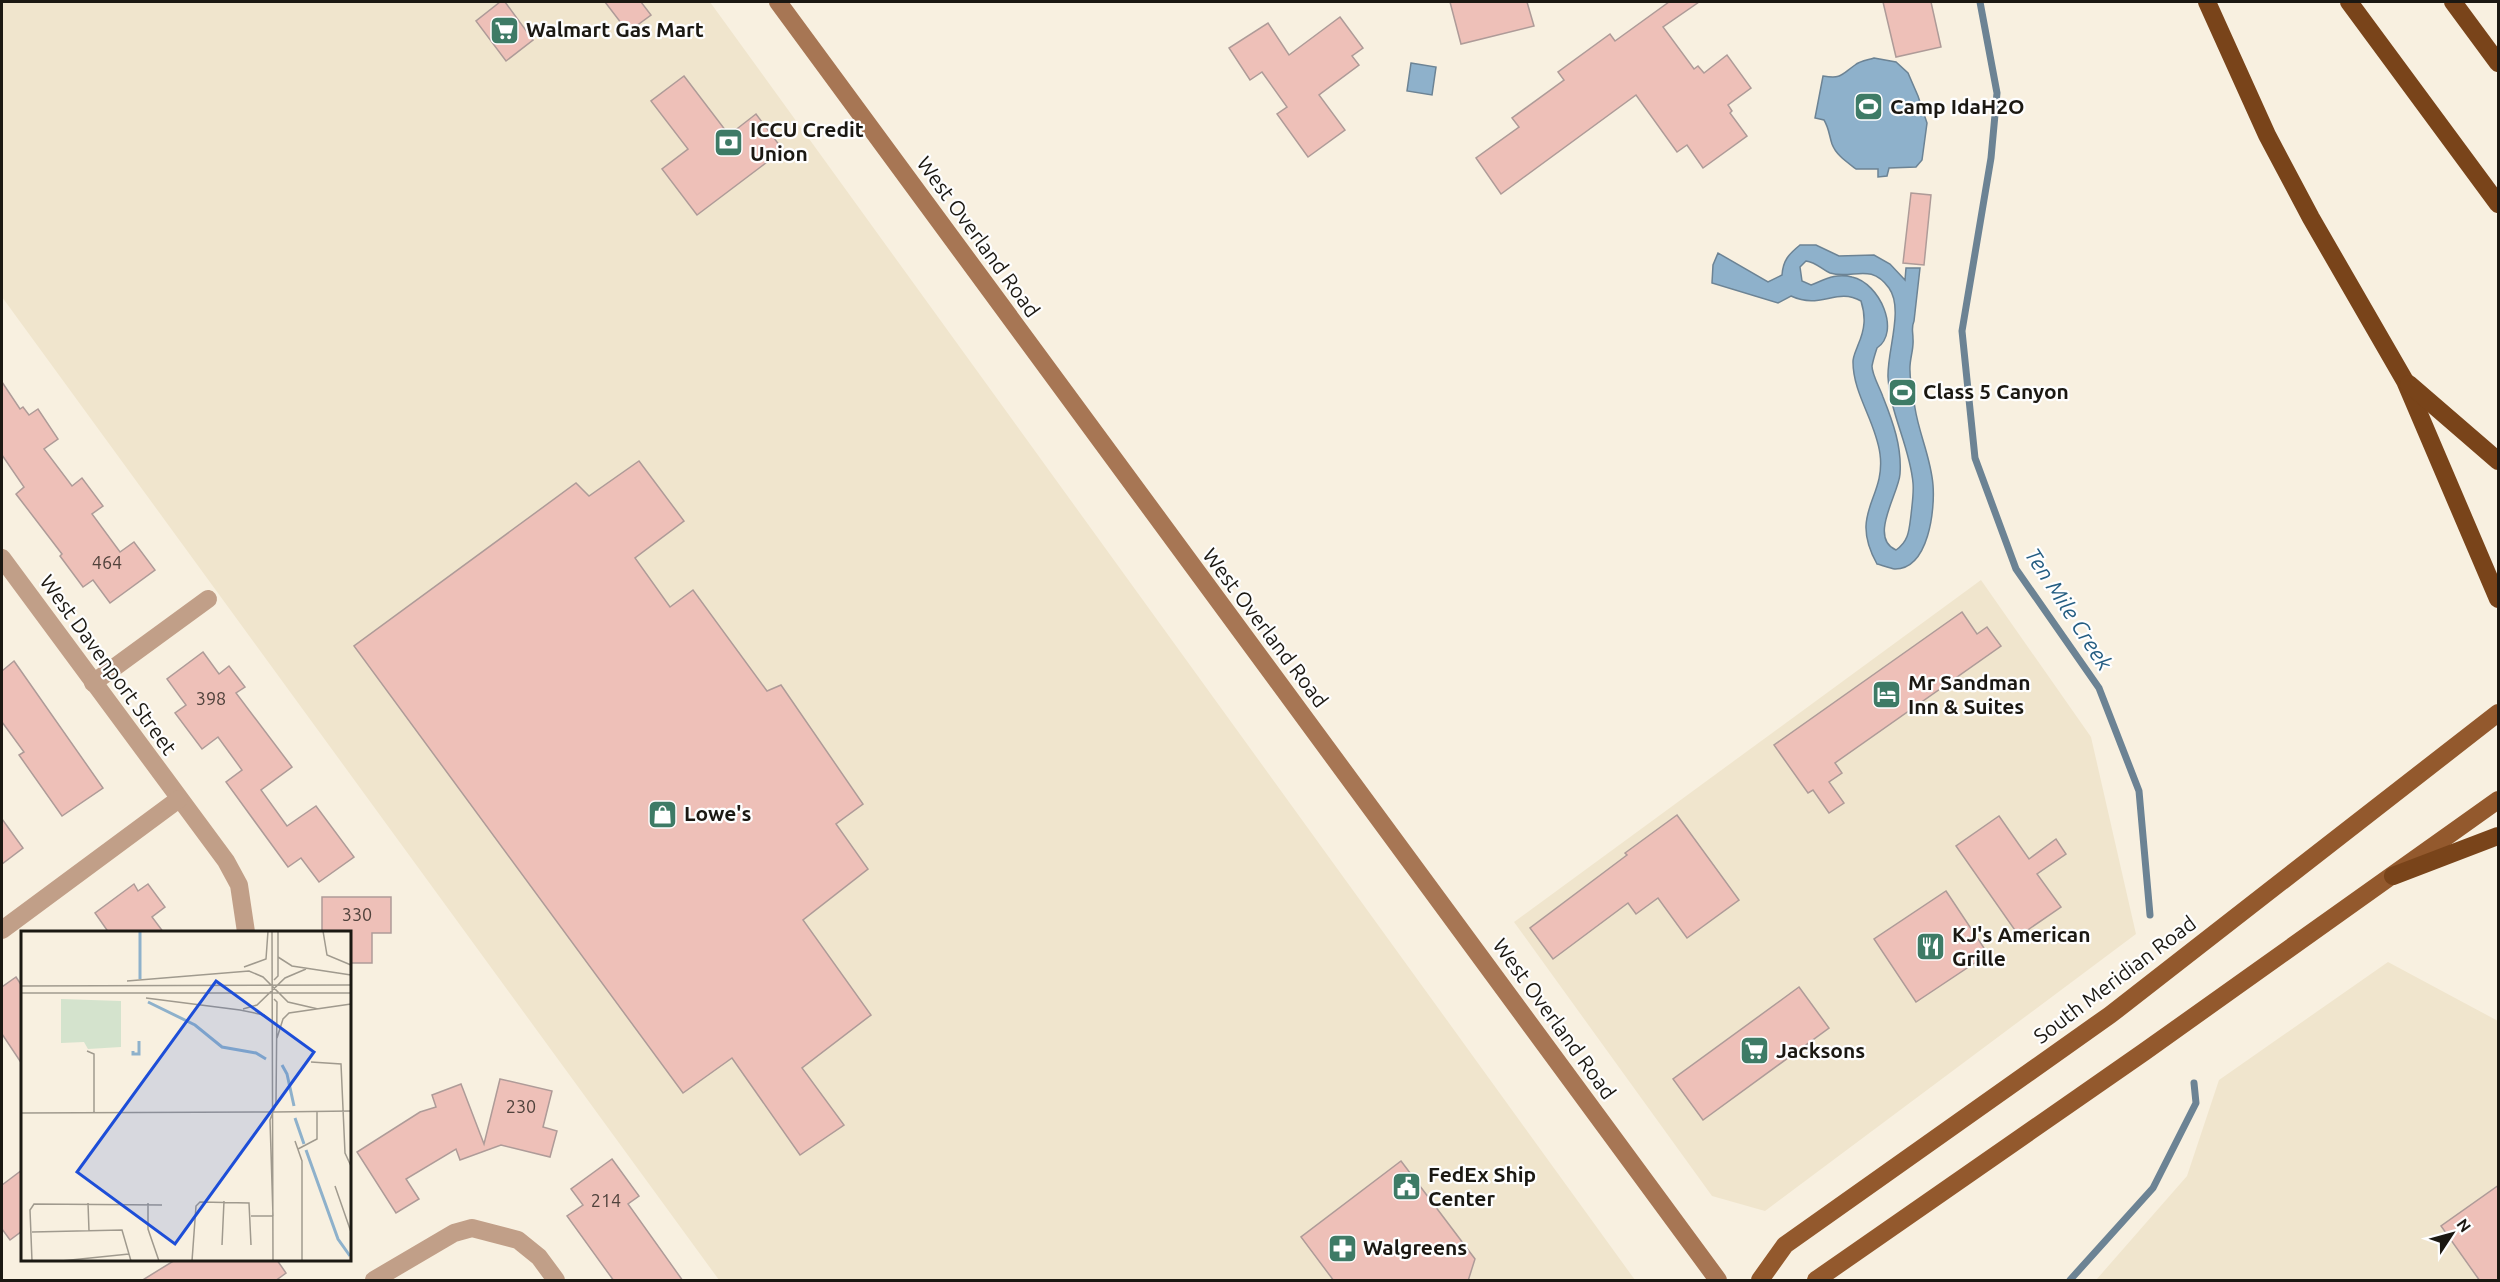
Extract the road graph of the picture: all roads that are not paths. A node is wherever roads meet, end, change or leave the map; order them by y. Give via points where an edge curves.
1 (778, 2) edge
2 (2206, 2) edge
3 (2349, 2) edge
4 (2453, 2) edge
5 (2499, 63) edge
6 (2499, 204) edge
7 (2405, 381) junction
8 (2499, 461) edge
9 (2, 558) edge
10 (208, 599) dead end
11 (2499, 599) edge
12 (93, 683) junction
13 (2499, 713) edge
14 (179, 798) junction
15 (2499, 800) edge
16 (2499, 836) edge
17 (2393, 876) junction
18 (2, 930) edge
19 (246, 931) edge
20 (374, 1281) edge
21 (556, 1281) edge
22 (1718, 1281) edge
23 (1760, 1281) edge
24 (1816, 1281) edge

1 - 22 street, West Overland Road
2 - 7 highway via 2267,135
3 - 6 highway
4 - 5 highway
7 - 8 highway
7 - 11 highway
9 - 12 street, West Davenport Street
10 - 12 street
12 - 14 street, West Davenport Street
13 - 23 main road, South Meridian Road via 2110,1015 1785,1245
14 - 18 street
14 - 19 street, West Davenport Street via 226,861 238,885
15 - 17 main road
16 - 17 highway
17 - 24 main road
20 - 21 street via 453,1233 472,1228 518,1240 538,1257

